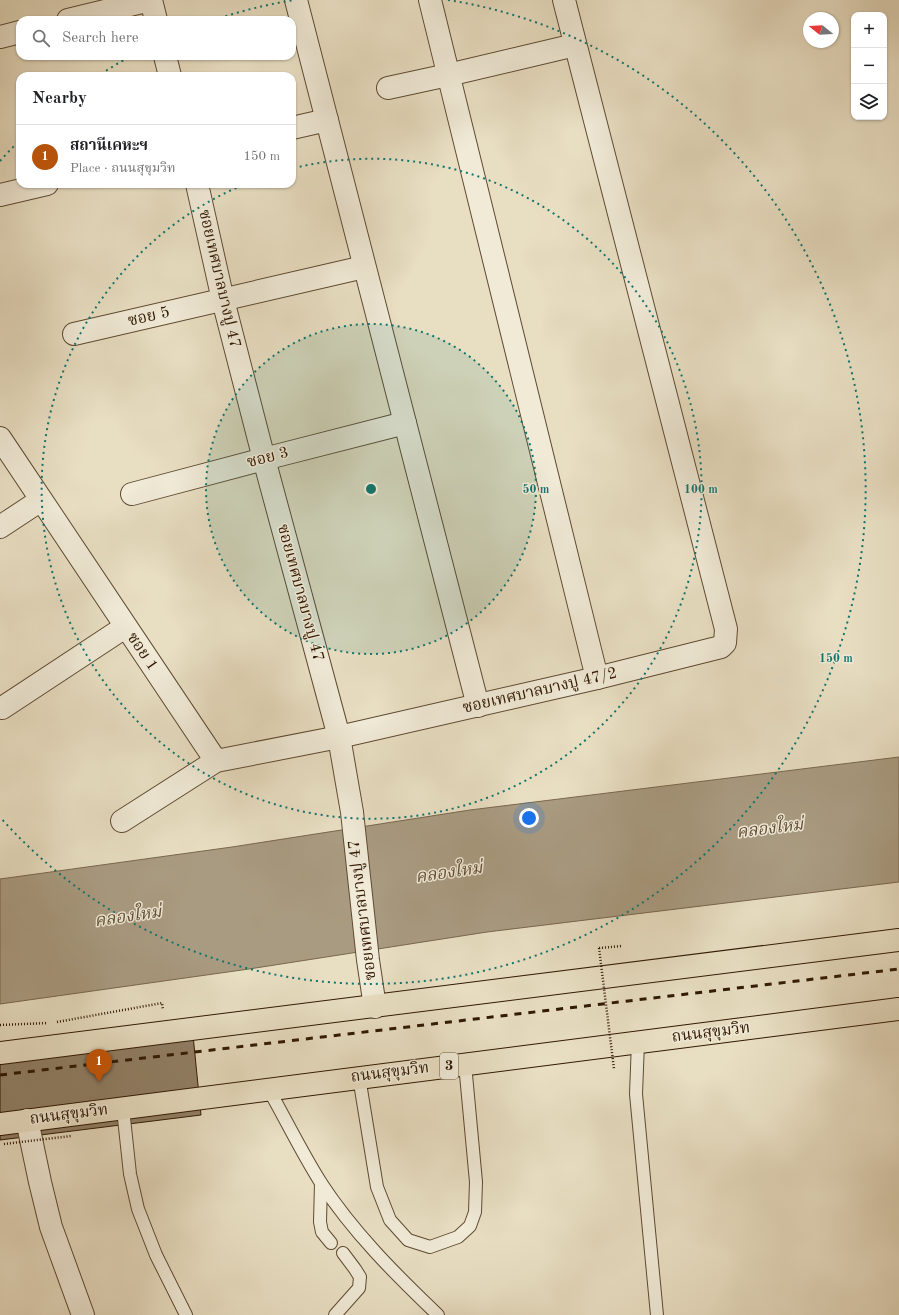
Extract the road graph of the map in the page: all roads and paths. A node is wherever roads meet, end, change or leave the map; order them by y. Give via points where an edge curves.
1 (151, 0) edge
2 (296, 0) edge
3 (430, 0) edge
4 (564, 0) edge
5 (85, 16) edge
6 (155, 16) edge
7 (16, 33) edge
8 (0, 36) edge
9 (575, 45) junction
10 (166, 60) edge
11 (169, 72) edge
12 (448, 75) junction
13 (388, 88) dead end
14 (326, 120) junction
15 (296, 127) edge
16 (28, 188) edge
17 (198, 188) edge
18 (0, 194) edge
19 (364, 268) junction
20 (223, 300) junction
21 (74, 334) dead end
22 (405, 423) junction
23 (0, 438) edge
24 (264, 459) junction
25 (132, 494) dead end
26 (41, 500) junction
27 (0, 527) edge
28 (125, 627) junction
29 (597, 678) junction
30 (478, 706) junction
31 (2, 708) dead end
32 (339, 737) junction
33 (216, 761) junction
34 (122, 821) dead end
35 (899, 940) edge
36 (622, 946) dead end
37 (136, 1006) dead end
38 (375, 1007) junction
39 (899, 1009) edge
40 (57, 1022) dead end
41 (46, 1023) dead end
42 (0, 1025) edge
43 (638, 1042) junction
44 (0, 1054) edge
45 (465, 1064) junction
46 (614, 1069) dead end
47 (359, 1077) junction
48 (268, 1090) junction
49 (123, 1109) junction
50 (27, 1120) junction
51 (2, 1134) edge
52 (71, 1136) dead end
53 (321, 1183) junction
54 (331, 1243) dead end
55 (343, 1253) dead end
56 (435, 1314) edge
57 (84, 1315) edge
58 (186, 1315) edge
59 (335, 1315) edge
60 (657, 1315) edge

1 - 5 street
1 - 6 street
2 - 14 street
3 - 12 street
4 - 9 street
7 - 8 street
9 - 12 street
9 - 29 street, ซอยเทศบาลบางปู 47/2 via 726,629 725,643 720,647
10 - 11 street
12 - 13 street
12 - 29 street
14 - 15 street
14 - 19 street
16 - 18 street
17 - 20 street, ซอยเทศบาลบางปู 47
19 - 20 street, ซอย 5
19 - 22 street
20 - 21 street, ซอย 5
20 - 24 street, ซอยเทศบาลบางปู 47
22 - 24 street, ซอย 3
22 - 30 street
23 - 26 street, ซอย 1
24 - 25 street, ซอย 3
24 - 32 street, ซอยเทศบาลบางปู 47
26 - 27 street
26 - 28 street, ซอย 1
28 - 31 street
28 - 33 street, ซอย 1
29 - 30 street, ซอยเทศบาลบางปู 47/2
30 - 32 street, ซอยเทศบาลบางปู 47/2
32 - 33 street
32 - 38 street, ซอยเทศบาลบางปู 47 via 352,812
33 - 34 street
35 - 38 highway
36 - 46 path, bridge via 599,948
37 - 40 path
38 - 44 highway
39 - 43 highway, ถนนสุขุมวิท / 3
41 - 42 path
43 - 45 highway, ถนนสุขุมวิท / 3
43 - 60 lane via 636,1094
45 - 47 highway, ถนนสุขุมวิท / 3
45 - 47 lane via 476,1182 475,1212 470,1226 458,1237 430,1247 408,1240 390,1220 377,1187
47 - 48 highway, ถนนสุขุมวิท / 3
48 - 49 highway, ถนนสุขุมวิท / 3
48 - 53 lane
49 - 50 highway, ถนนสุขุมวิท / 3
49 - 58 lane via 130,1174 138,1209 156,1255
50 - 51 highway, ถนนสุขุมวิท / 3
50 - 57 street via 52,1227
51 - 52 path, bridge
53 - 54 lane via 320,1222 322,1232
53 - 56 lane via 346,1218 389,1268
55 - 59 lane via 360,1277 359,1288

